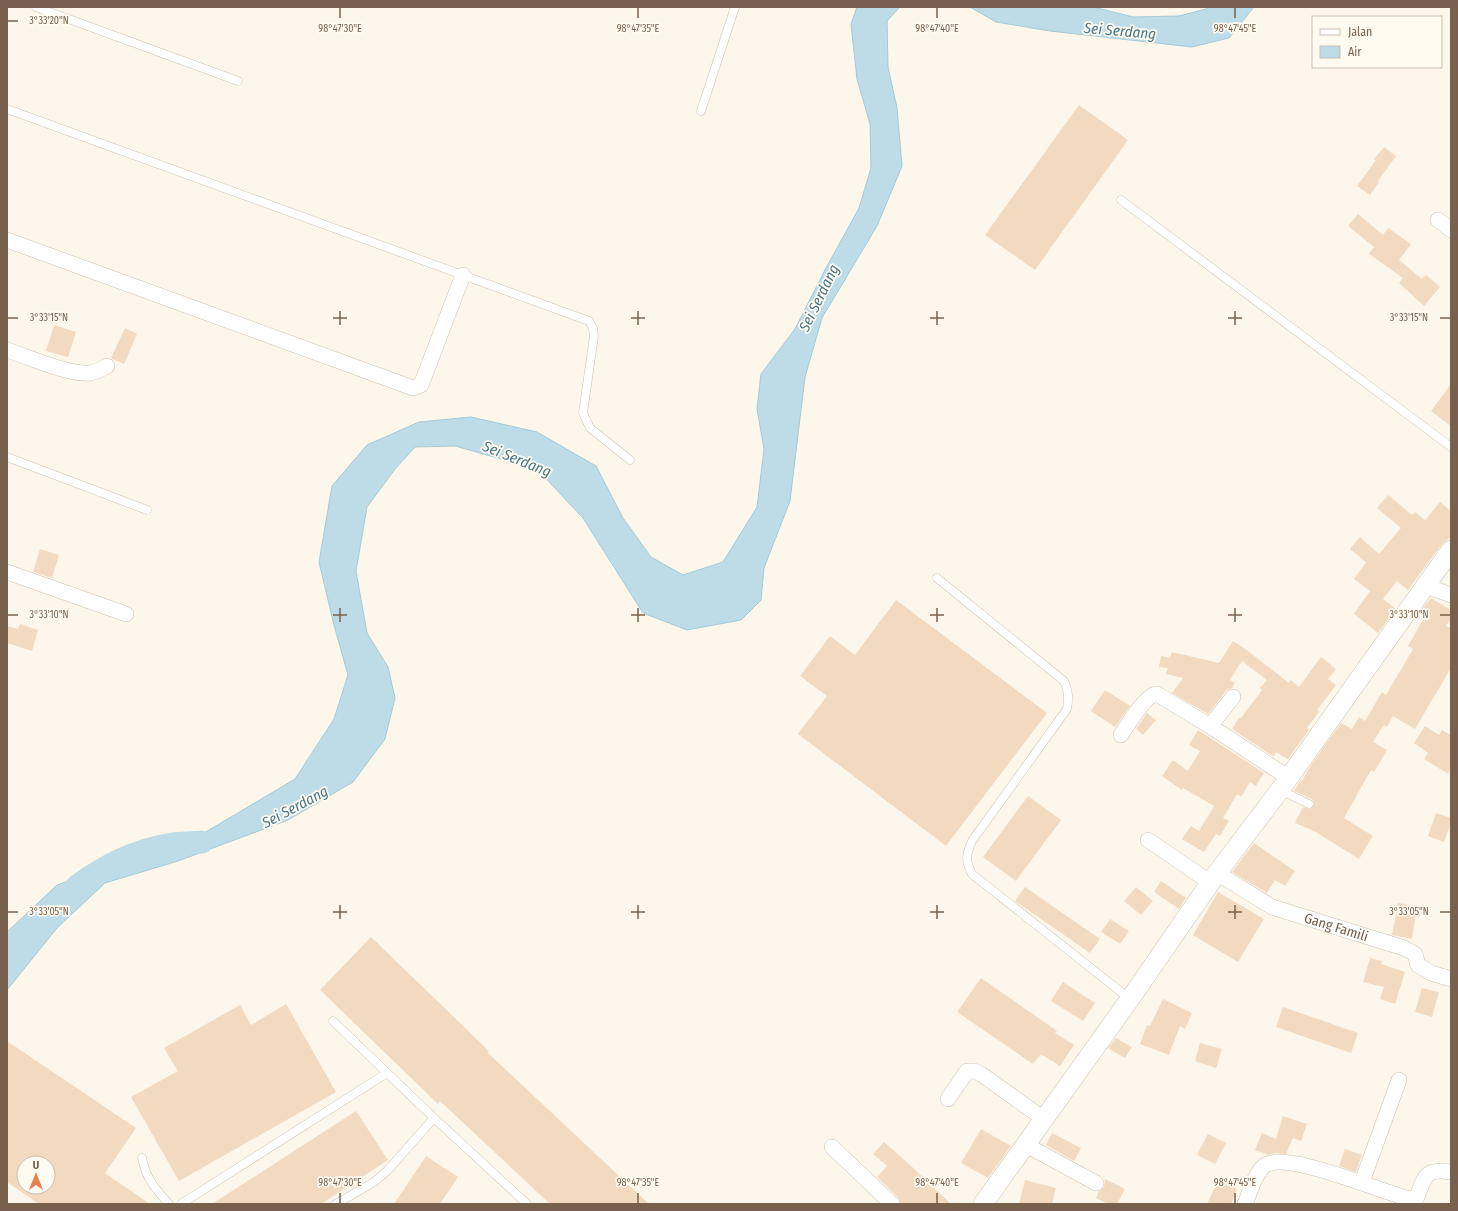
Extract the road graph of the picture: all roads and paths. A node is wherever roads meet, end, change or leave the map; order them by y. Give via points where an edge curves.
1 (36, 7) edge
2 (735, 7) edge
3 (238, 81) dead end
4 (7, 109) edge
5 (701, 111) dead end
6 (1121, 200) dead end
7 (1438, 220) dead end
8 (1451, 230) edge
9 (7, 240) edge
10 (463, 275) junction
11 (7, 350) edge
12 (107, 366) dead end
13 (1451, 447) edge
14 (7, 457) edge
15 (630, 460) dead end
16 (147, 510) dead end
17 (1451, 550) edge
18 (7, 572) edge
19 (937, 578) dead end
20 (1426, 586) junction
21 (1451, 595) edge
22 (126, 614) dead end
23 (1233, 697) dead end
24 (1210, 726) junction
25 (1121, 735) dead end
26 (1285, 784) junction
27 (1309, 804) dead end
28 (1148, 840) dead end
29 (1214, 878) junction
30 (1451, 980) edge
31 (1130, 999) junction
32 (333, 1021) dead end
33 (387, 1073) junction
34 (1399, 1080) dead end
35 (948, 1099) dead end
36 (434, 1118) junction
37 (1044, 1119) junction
38 (1026, 1145) junction
39 (832, 1147) dead end
40 (142, 1158) dead end
41 (1451, 1172) edge
42 (1362, 1182) junction
43 (1096, 1183) dead end
44 (169, 1204) edge
45 (181, 1204) edge
46 (336, 1204) edge
47 (527, 1204) edge
48 (892, 1204) edge
49 (983, 1204) edge
50 (1245, 1204) edge

1 - 3 lane
2 - 5 lane
4 - 10 lane
6 - 13 lane
7 - 8 street
9 - 10 street via 413,388 421,385
10 - 15 lane via 589,321 594,336 583,413 590,428
11 - 12 street via 76,372 98,371
14 - 16 lane
17 - 20 street
18 - 22 street
19 - 31 lane via 1064,681 1068,693 1067,709 972,841 966,856 970,870
20 - 21 street
20 - 26 street
23 - 24 street
24 - 25 street via 1162,696 1154,694
24 - 26 street
26 - 27 lane
26 - 29 street
28 - 29 street
29 - 30 street, Gang Famili via 1272,907 1404,948 1415,954 1418,965
29 - 31 street
31 - 37 street
32 - 33 lane
33 - 36 lane
33 - 45 lane
34 - 42 street
35 - 37 street via 967,1071 974,1071
36 - 46 lane via 387,1171 374,1182
36 - 47 lane
37 - 38 street
38 - 43 street
38 - 49 street
39 - 48 street
40 - 44 lane via 144,1171 150,1183
41 - 42 street via 1428,1173 1417,1197 1411,1199
42 - 50 street via 1316,1168 1270,1163 1264,1166 1256,1178

